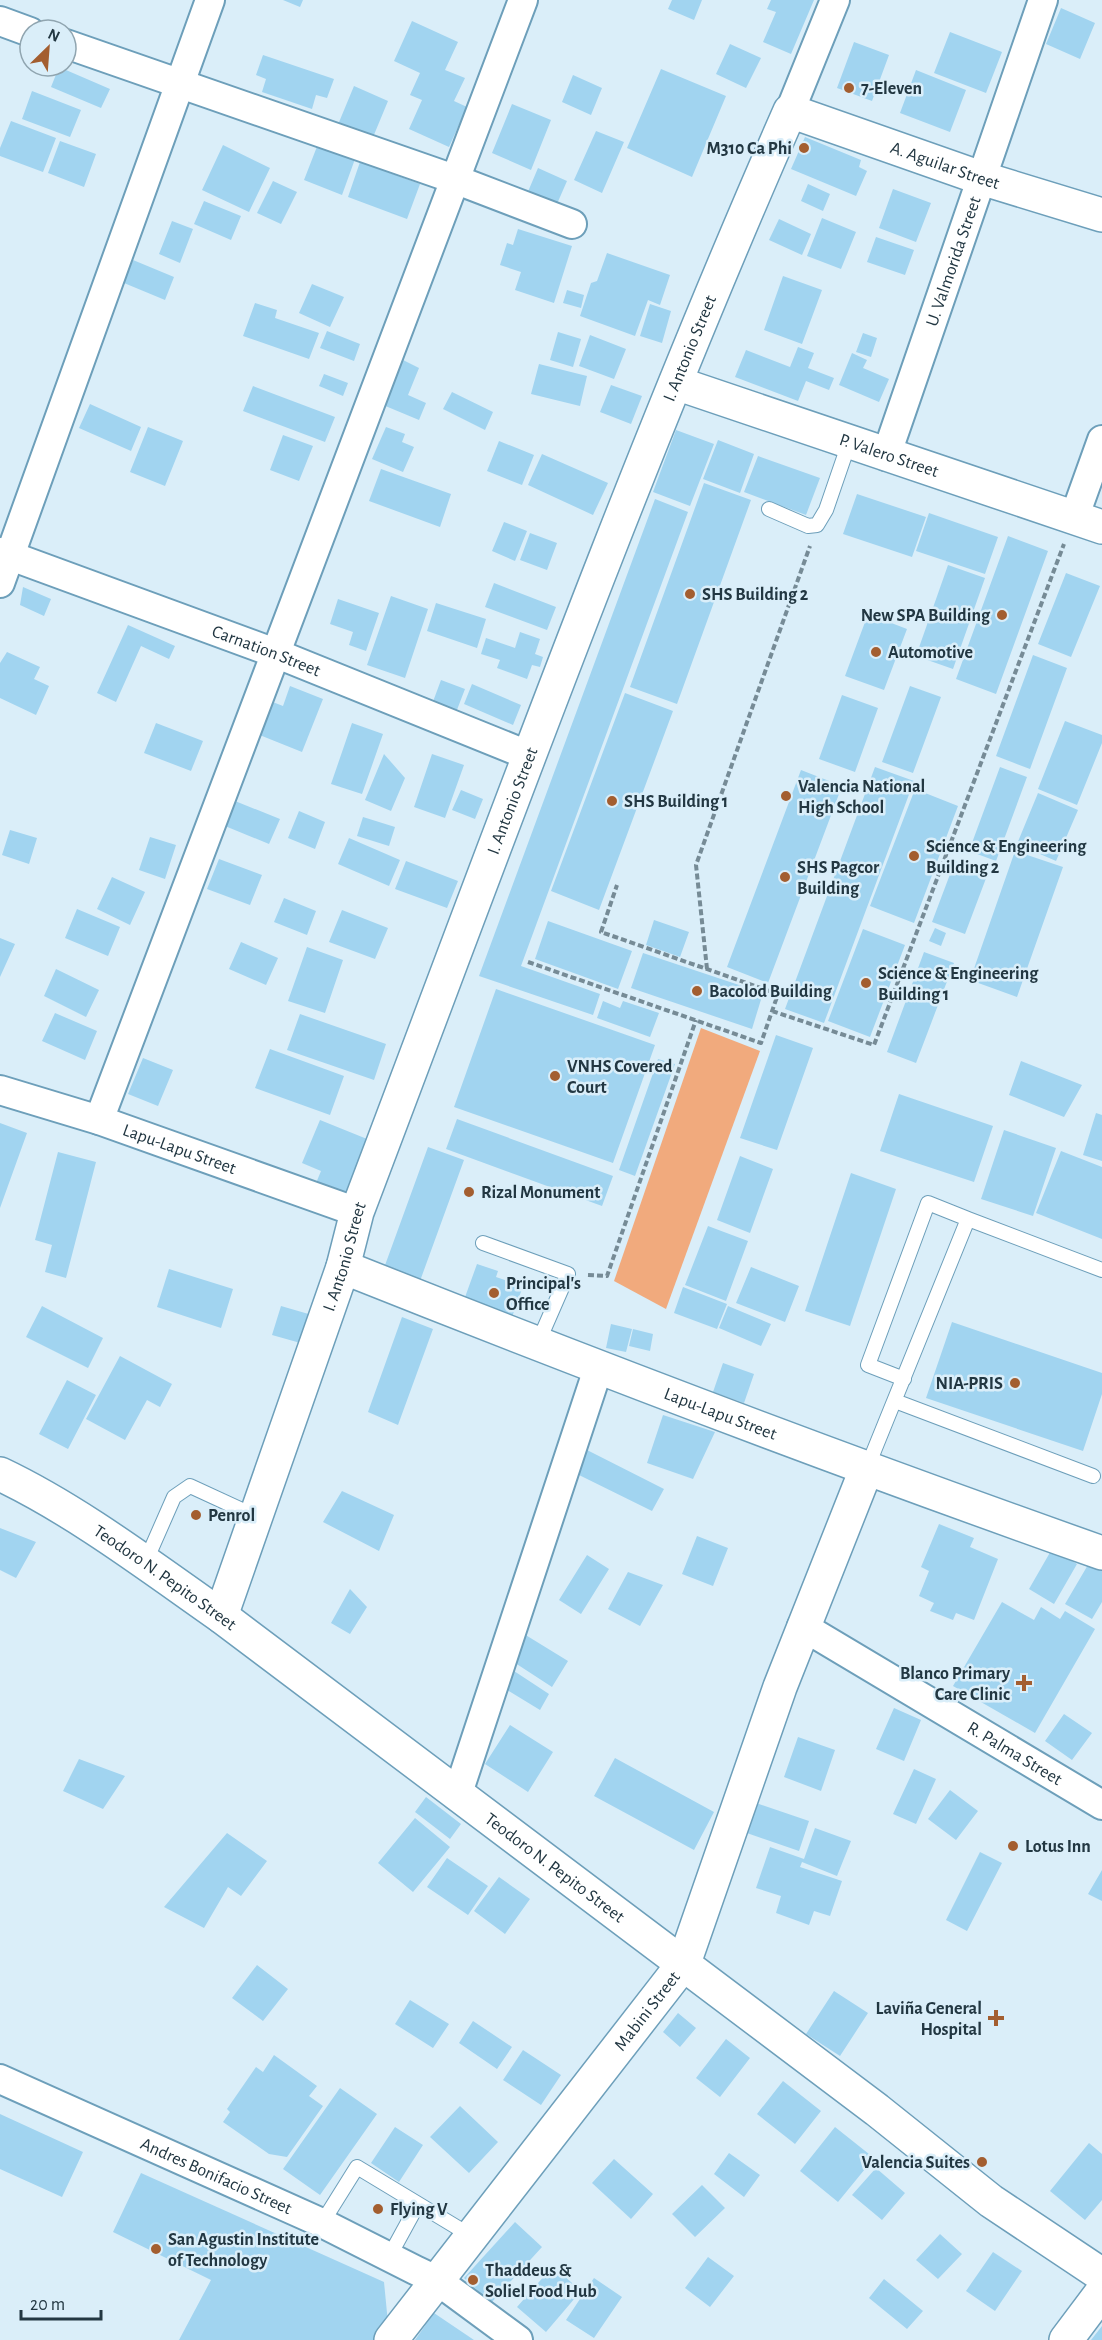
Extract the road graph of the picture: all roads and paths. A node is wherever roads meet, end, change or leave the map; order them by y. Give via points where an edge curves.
1 (210, 0) edge
2 (523, 0) edge
3 (836, 0) edge
4 (1043, 0) edge
5 (0, 21) edge
6 (18, 28) edge
7 (78, 48) edge
8 (179, 82) junction
9 (790, 111) junction
10 (981, 178) junction
11 (457, 180) junction
12 (1102, 215) edge
13 (572, 224) dead end
14 (676, 383) junction
15 (1102, 440) edge
16 (849, 443) junction
17 (886, 456) junction
18 (769, 509) dead end
19 (1088, 523) edge
20 (817, 525) junction
21 (5, 554) edge
22 (0, 584) edge
23 (275, 653) junction
24 (530, 756) junction
25 (617, 885) dead end
26 (528, 962) dead end
27 (706, 969) junction
28 (772, 1011) junction
29 (696, 1020) junction
30 (0, 1090) edge
31 (99, 1120) junction
32 (357, 1212) junction
33 (968, 1219) junction
34 (483, 1243) dead end
35 (343, 1267) junction
36 (1102, 1270) edge
37 (568, 1274) junction
38 (537, 1345) junction
39 (598, 1369) junction
40 (904, 1379) junction
41 (895, 1401) junction
42 (866, 1470) junction
43 (0, 1474) edge
44 (1093, 1476) dead end
45 (255, 1516) junction
46 (1102, 1553) edge
47 (145, 1563) junction
48 (221, 1616) junction
49 (802, 1626) junction
50 (457, 1796) junction
51 (1102, 1805) edge
52 (684, 1964) junction
53 (0, 2079) edge
54 (418, 2204) junction
55 (322, 2223) junction
56 (473, 2237) junction
57 (389, 2256) junction
58 (1102, 2275) edge
59 (438, 2281) junction
60 (1102, 2292) edge
61 (391, 2340) edge
62 (518, 2340) edge
63 (1066, 2340) edge

1 - 8 street
2 - 11 street
3 - 9 street, I. Antonio Street
4 - 10 street, U. Valmorida Street
5 - 6 street
7 - 8 street
8 - 11 street
8 - 21 street
9 - 10 street, A. Aguilar Street
9 - 14 street, I. Antonio Street via 715,280
10 - 12 street, A. Aguilar Street
10 - 17 street, U. Valmorida Street
11 - 13 street
11 - 23 street
14 - 16 street, P. Valero Street
14 - 24 street, I. Antonio Street
15 - 19 street
16 - 17 street, P. Valero Street
16 - 20 lane
17 - 19 street, P. Valero Street
18 - 20 lane via 808,526
19 - 28 path via 874,1045
20 - 27 path via 696,865
21 - 22 street
21 - 23 street, Carnation Street
23 - 24 street, Carnation Street
23 - 31 street
24 - 32 street, I. Antonio Street
25 - 27 path via 601,932
26 - 29 path
27 - 28 path via 778,994
28 - 29 path via 761,1043
29 - 37 path via 608,1276
30 - 31 street, Lapu-Lapu Street
31 - 32 street, Lapu-Lapu Street
32 - 35 street, I. Antonio Street
33 - 36 lane
33 - 40 lane
33 - 40 lane via 928,1203 868,1365
34 - 37 lane
35 - 38 street, Lapu-Lapu Street
35 - 45 street, I. Antonio Street
37 - 38 lane
38 - 39 street, Lapu-Lapu Street
39 - 42 street, Lapu-Lapu Street
39 - 50 street
40 - 41 lane
41 - 42 lane
41 - 44 lane
42 - 46 street, Lapu-Lapu Street
42 - 49 street, Mabini Street
43 - 47 street, Teodoro N. Pepito Street
45 - 47 lane via 190,1486 174,1497
45 - 48 street, I. Antonio Street
47 - 48 street, Teodoro N. Pepito Street
48 - 50 street, Teodoro N. Pepito Street
49 - 51 street, R. Palma Street
49 - 52 street, Mabini Street
50 - 52 street, Teodoro N. Pepito Street
52 - 56 street, Mabini Street
52 - 58 street, Teodoro N. Pepito Street via 991,2201
53 - 55 street, Andres Bonifacio Street
54 - 55 lane via 357,2167
54 - 56 lane
54 - 57 lane
55 - 57 street, Andres Bonifacio Street
56 - 59 street, Mabini Street
57 - 59 street, Andres Bonifacio Street
59 - 61 street, Mabini Street
59 - 62 street, Andres Bonifacio Street
60 - 63 street

